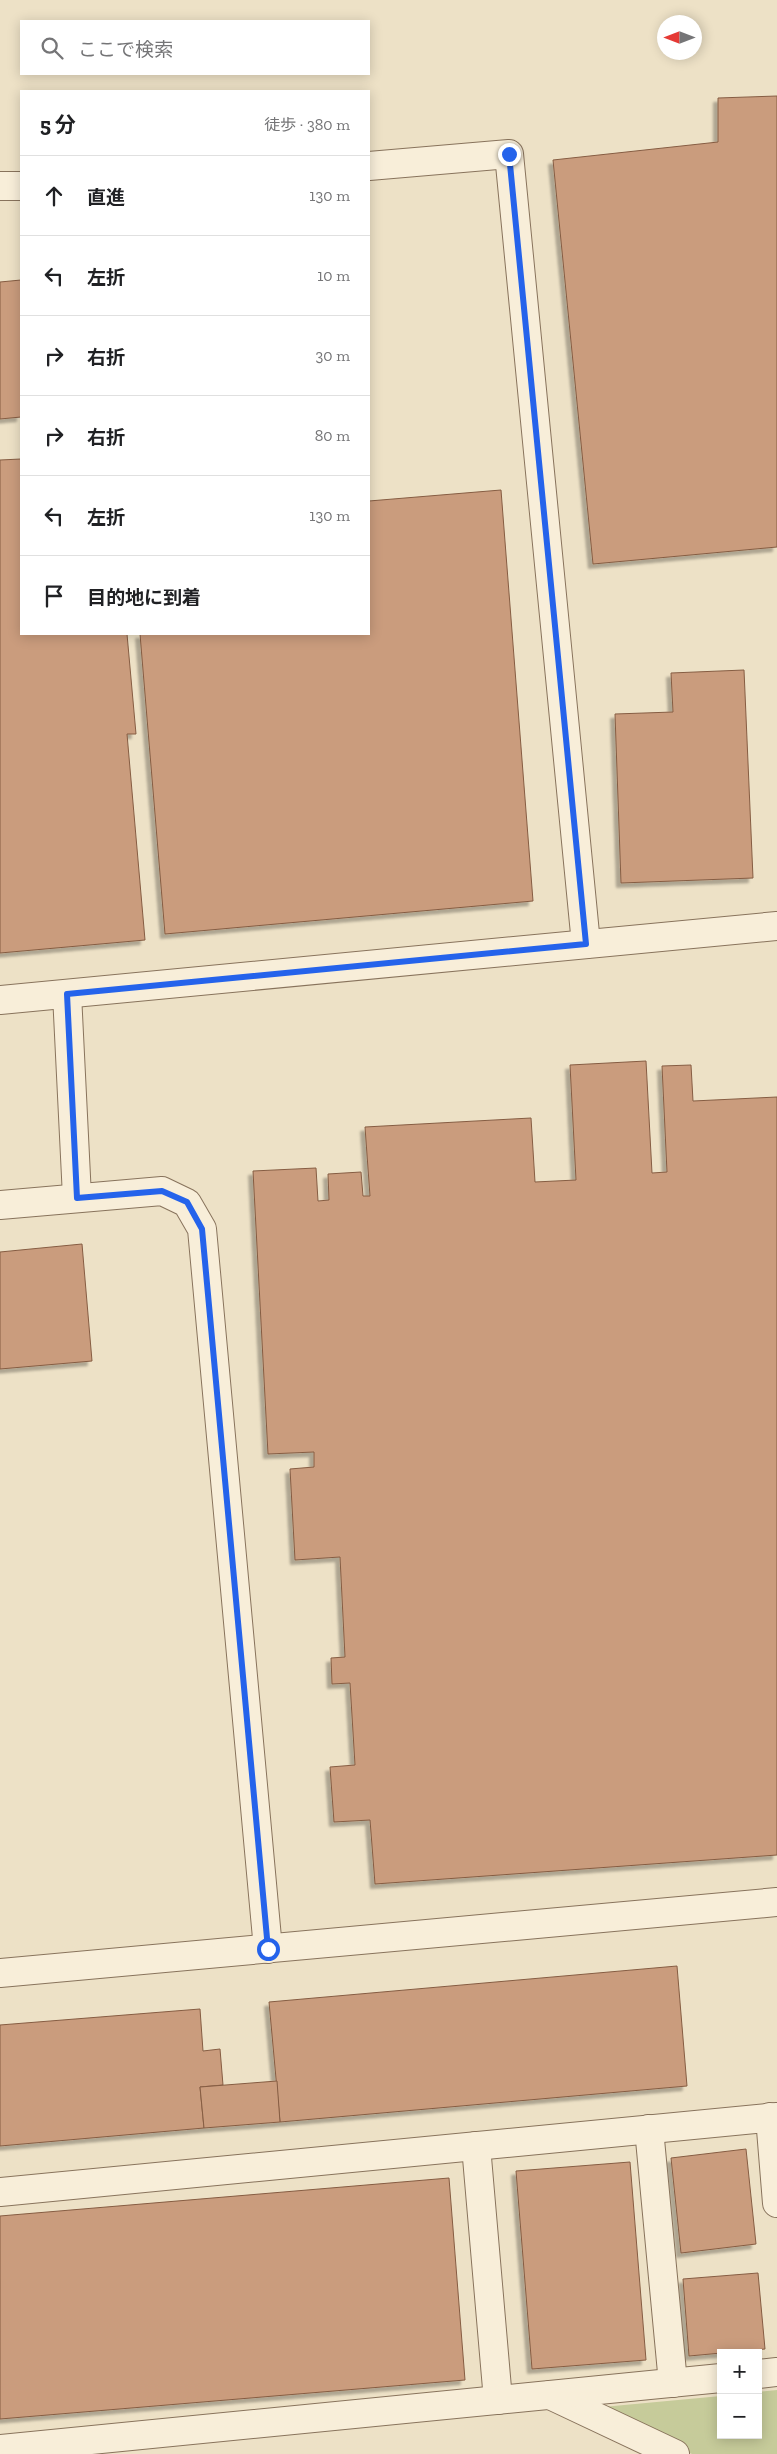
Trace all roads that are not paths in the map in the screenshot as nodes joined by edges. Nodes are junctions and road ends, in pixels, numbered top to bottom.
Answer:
1 (370, 166) edge
2 (0, 186) edge
3 (20, 186) edge
4 (777, 926) edge
5 (586, 944) junction
6 (67, 994) junction
7 (0, 1000) edge
8 (77, 1198) junction
9 (0, 1205) edge
10 (777, 1902) edge
11 (268, 1949) junction
12 (0, 1973) edge
13 (774, 2117) edge
14 (650, 2129) junction
15 (476, 2146) junction
16 (0, 2192) edge
17 (777, 2203) edge
18 (777, 2372) edge
19 (762, 2374) edge
20 (717, 2378) edge
21 (673, 2383) junction
22 (550, 2394) junction
23 (498, 2400) junction
24 (0, 2449) edge
25 (675, 2454) edge

1 - 5 lane
2 - 3 lane
4 - 5 lane
5 - 6 lane
6 - 7 lane
6 - 8 lane
8 - 9 lane
8 - 11 lane
10 - 11 lane
11 - 12 lane
13 - 14 lane
13 - 17 lane
14 - 15 lane
14 - 21 lane
15 - 16 lane
15 - 23 lane
18 - 19 lane
20 - 21 lane
21 - 22 lane
22 - 23 lane
22 - 25 lane
23 - 24 lane

